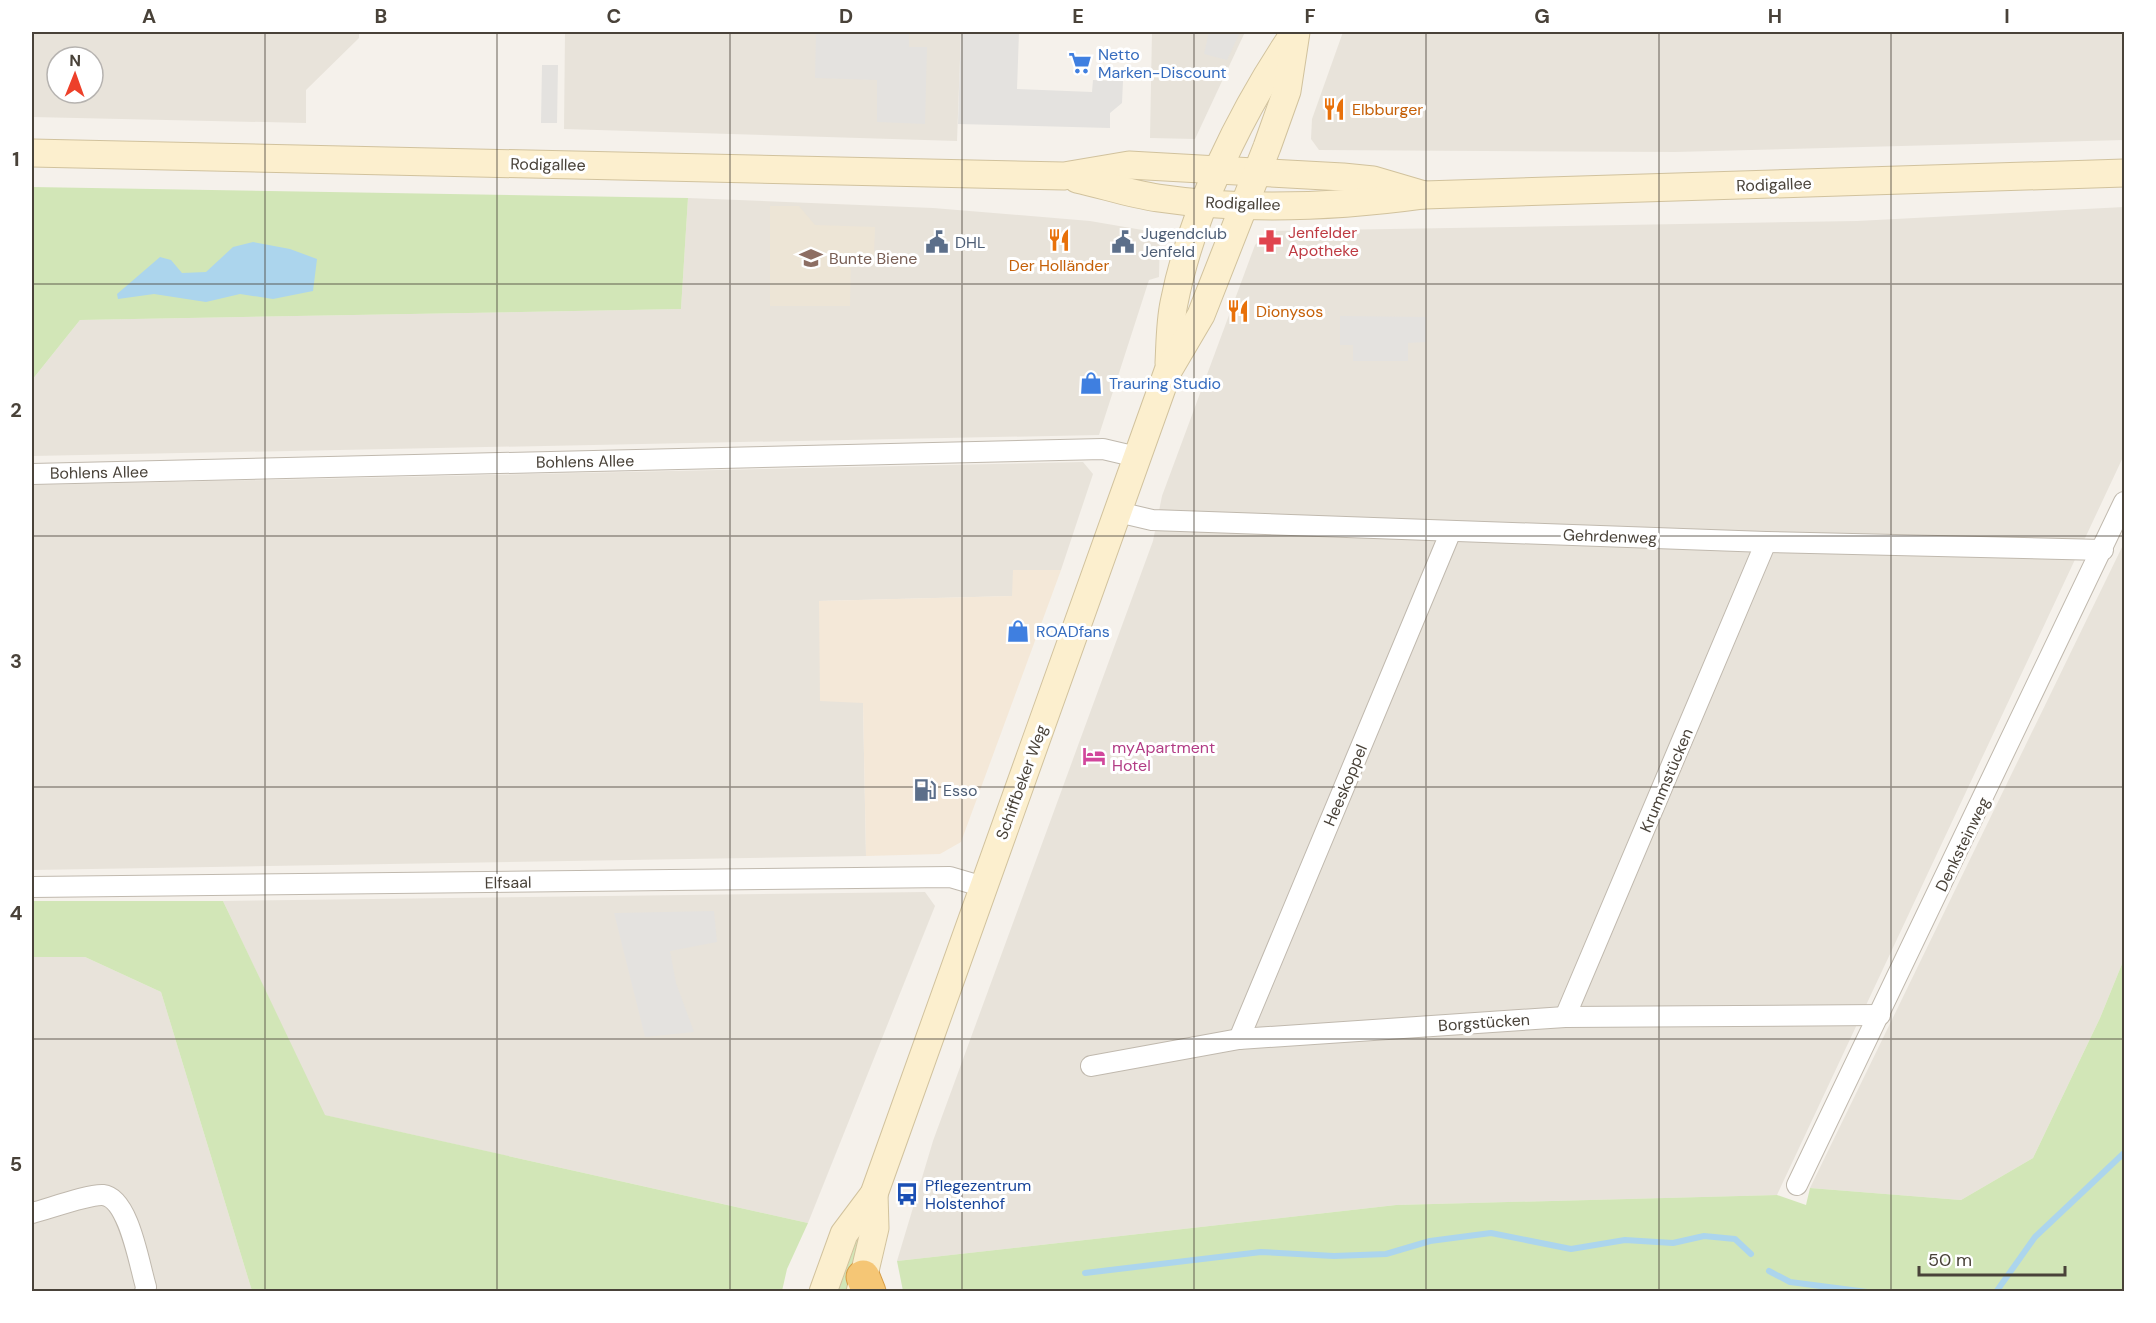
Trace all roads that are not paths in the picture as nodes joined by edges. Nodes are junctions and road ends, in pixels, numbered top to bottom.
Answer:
1 (1295, 32) edge
2 (32, 153) edge
3 (1219, 171) junction
4 (1257, 173) junction
5 (2124, 173) edge
6 (1064, 176) junction
7 (1424, 195) junction
8 (1206, 202) junction
9 (1244, 204) junction
10 (1168, 370) junction
11 (1137, 457) junction
12 (32, 474) edge
13 (2124, 502) edge
14 (1118, 512) junction
15 (1451, 531) junction
16 (1766, 542) junction
17 (2103, 549) junction
18 (32, 887) edge
19 (984, 887) junction
20 (1880, 1015) junction
21 (1565, 1017) junction
22 (1239, 1039) junction
23 (1091, 1066) dead end
24 (1797, 1185) dead end
25 (874, 1194) junction
26 (32, 1213) edge
27 (864, 1287) edge
28 (145, 1292) edge
29 (823, 1292) edge

1 - 3 main road, Schiffbeker Weg
1 - 4 main road, Schiffbeker Weg
2 - 6 main road, Rodigallee
3 - 4 main road, Rodigallee
3 - 6 main road, Rodigallee
3 - 8 main road, Schiffbeker Weg
4 - 7 main road, Rodigallee
4 - 9 main road, Schiffbeker Weg
5 - 7 main road, Rodigallee
6 - 8 main road, Rodigallee
7 - 9 main road, Rodigallee
8 - 9 main road, Rodigallee
8 - 10 main road, Schiffbeker Weg
9 - 10 main road, Schiffbeker Weg
10 - 11 main road, Schiffbeker Weg
11 - 12 street, Bohlens Allee
11 - 14 main road, Schiffbeker Weg
13 - 17 street, Denksteinweg
14 - 15 street, Gehrdenweg
14 - 19 main road, Schiffbeker Weg
15 - 16 street, Gehrdenweg
15 - 22 street, Heeskoppel
16 - 17 street, Gehrdenweg
16 - 21 street, Krummstücken
17 - 20 street, Denksteinweg
18 - 19 street, Elfsaal
19 - 25 main road, Schiffbeker Weg
20 - 21 street, Borgstücken
20 - 24 street, Denksteinweg
21 - 22 street, Borgstücken
22 - 23 street, Borgstücken
25 - 27 main road, Schiffbeker Weg
25 - 29 main road, Schiffbeker Weg
26 - 28 street

